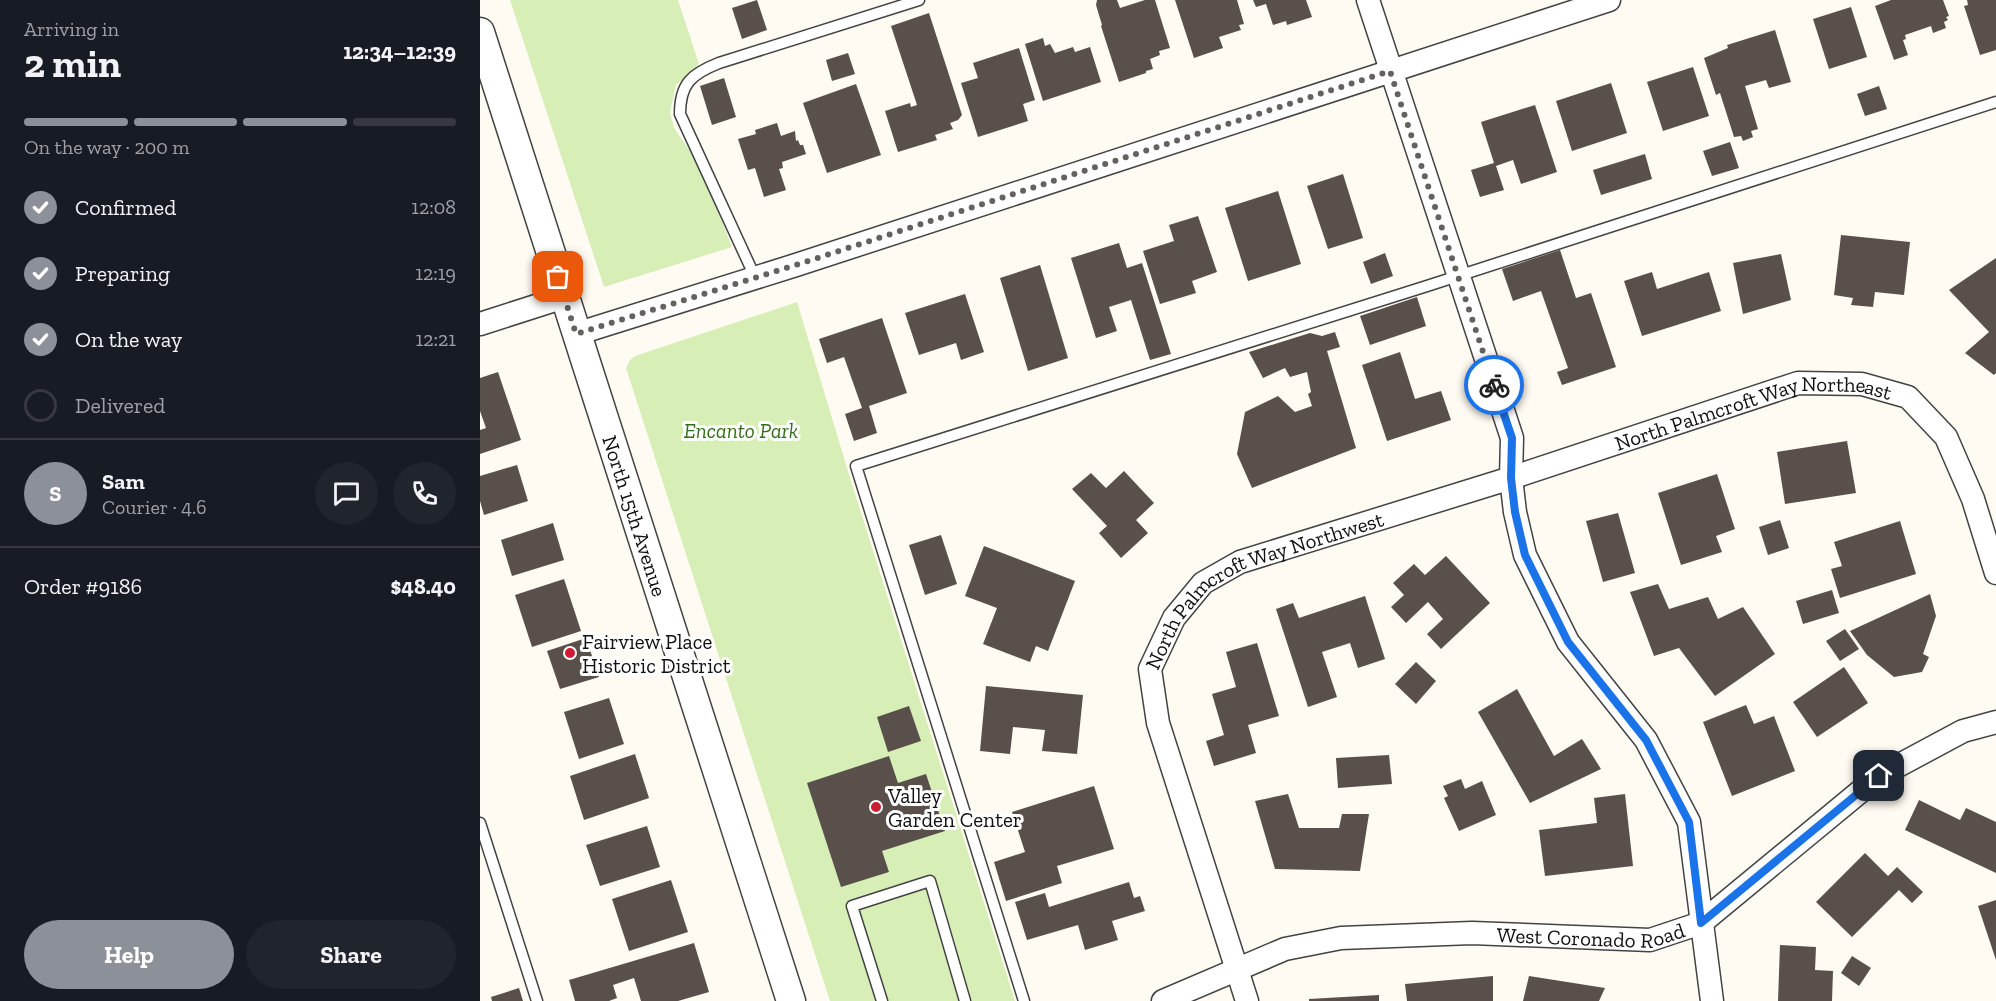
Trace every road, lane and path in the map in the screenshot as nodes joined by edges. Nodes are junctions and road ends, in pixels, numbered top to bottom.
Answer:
1 (919, 0) edge
2 (1368, 0) edge
3 (1609, 0) edge
4 (480, 32) edge
5 (1390, 71) junction
6 (1996, 102) edge
7 (1458, 276) junction
8 (755, 277) junction
9 (564, 297) junction
10 (480, 324) edge
11 (576, 334) junction
12 (1511, 478) junction
13 (1996, 573) edge
14 (1996, 722) edge
15 (480, 824) edge
16 (1701, 923) junction
17 (1236, 969) junction
18 (537, 1001) edge
19 (791, 1001) edge
20 (882, 1001) edge
21 (965, 1001) edge
22 (1024, 1001) edge
23 (1163, 1001) edge
24 (1247, 1001) edge
25 (1712, 1001) edge

1 - 8 lane
2 - 5 street
3 - 5 street
4 - 9 street, North 15th Avenue
5 - 7 street
5 - 8 street
6 - 7 lane
7 - 12 street
7 - 22 lane
8 - 11 street
9 - 10 street
9 - 11 street, North 15th Avenue
11 - 19 street, North 15th Avenue
12 - 13 street, North Palmcroft Way Northeast
12 - 16 street
12 - 17 street, North Palmcroft Way Northwest
14 - 16 street, West Coronado Road
15 - 18 lane
16 - 17 street, West Coronado Road
16 - 25 street
17 - 23 street, West Coronado Road
17 - 24 street, North Palmcroft Way Northwest
20 - 21 lane

